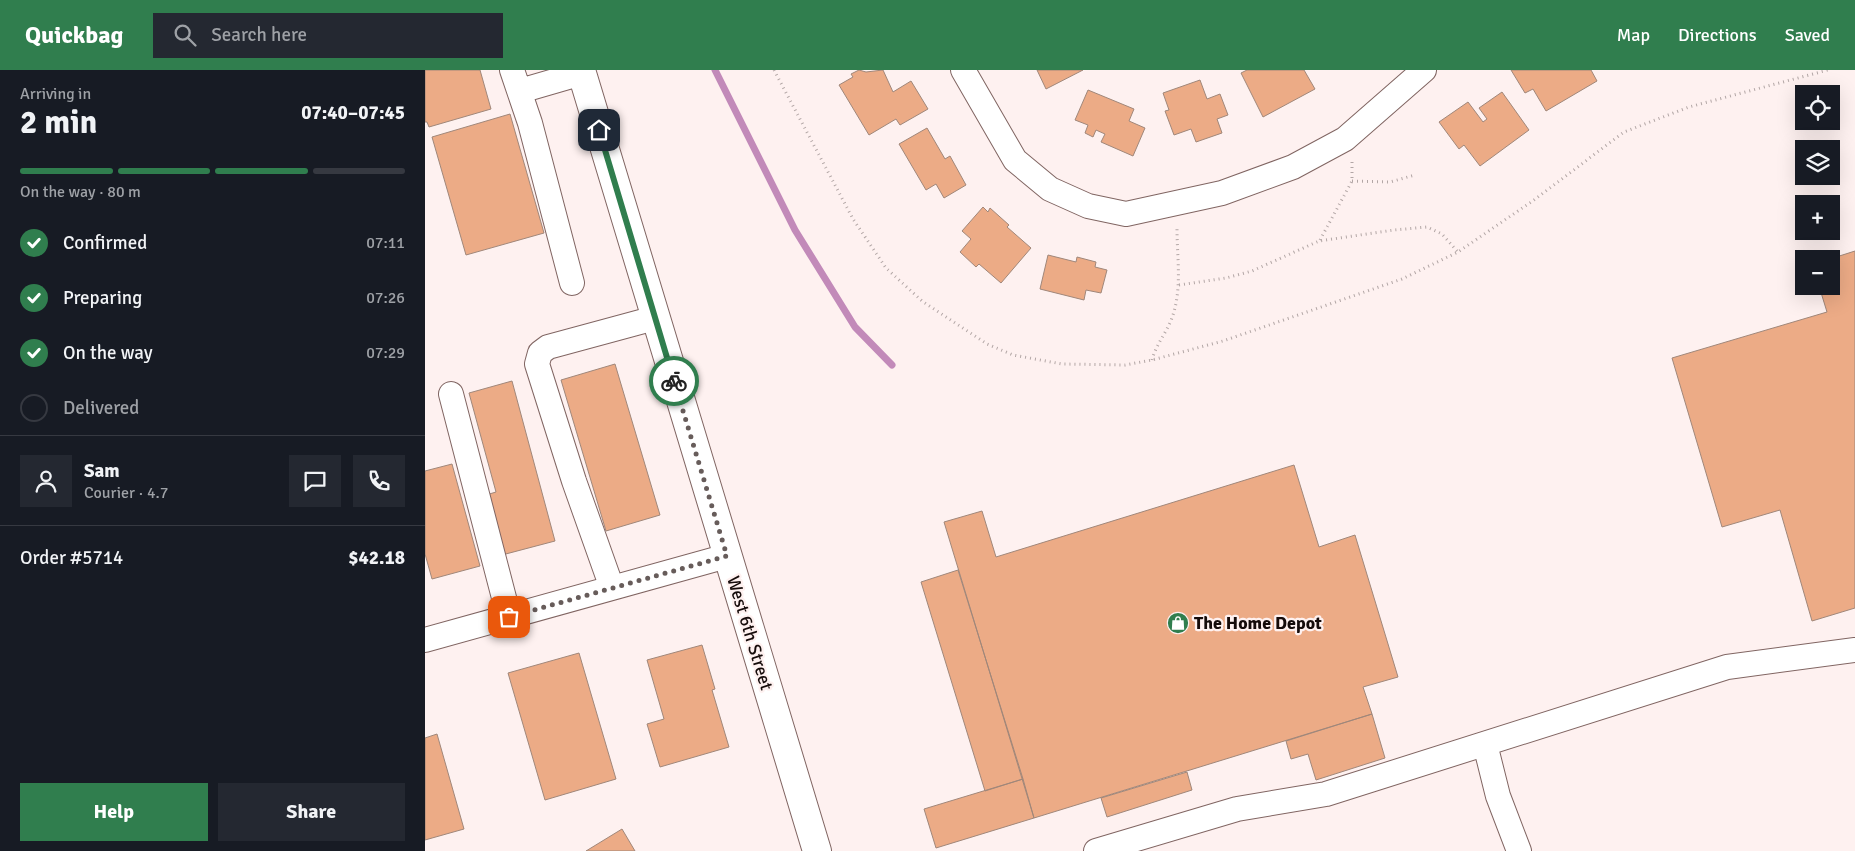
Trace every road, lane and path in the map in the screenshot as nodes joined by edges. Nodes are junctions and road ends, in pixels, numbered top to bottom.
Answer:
1 (774, 70) edge
2 (963, 70) edge
3 (1424, 70) edge
4 (1827, 70) edge
5 (582, 71) edge
6 (516, 80) edge
7 (1351, 156) dead end
8 (1415, 175) dead end
9 (1352, 181) junction
10 (1177, 229) dead end
11 (1319, 241) junction
12 (1458, 252) junction
13 (572, 283) dead end
14 (1179, 286) junction
15 (655, 318) junction
16 (1152, 360) junction
17 (451, 394) dead end
18 (727, 556) junction
19 (612, 588) junction
20 (509, 617) junction
21 (425, 640) edge
22 (1855, 650) edge
23 (1485, 744) junction
24 (817, 851) edge
25 (1095, 851) edge
26 (1519, 851) edge

1 - 16 path
2 - 3 street
4 - 12 path
5 - 6 street
5 - 15 main road, West 6th Street
6 - 13 street
7 - 9 path
8 - 9 path
9 - 11 path
10 - 14 path
11 - 12 path
11 - 14 path
12 - 16 path
14 - 16 path
15 - 18 main road, West 6th Street
15 - 19 street
17 - 20 street
18 - 19 street
18 - 24 main road, West 6th Street
19 - 20 street
20 - 21 street
22 - 23 street
23 - 25 street
23 - 26 street

